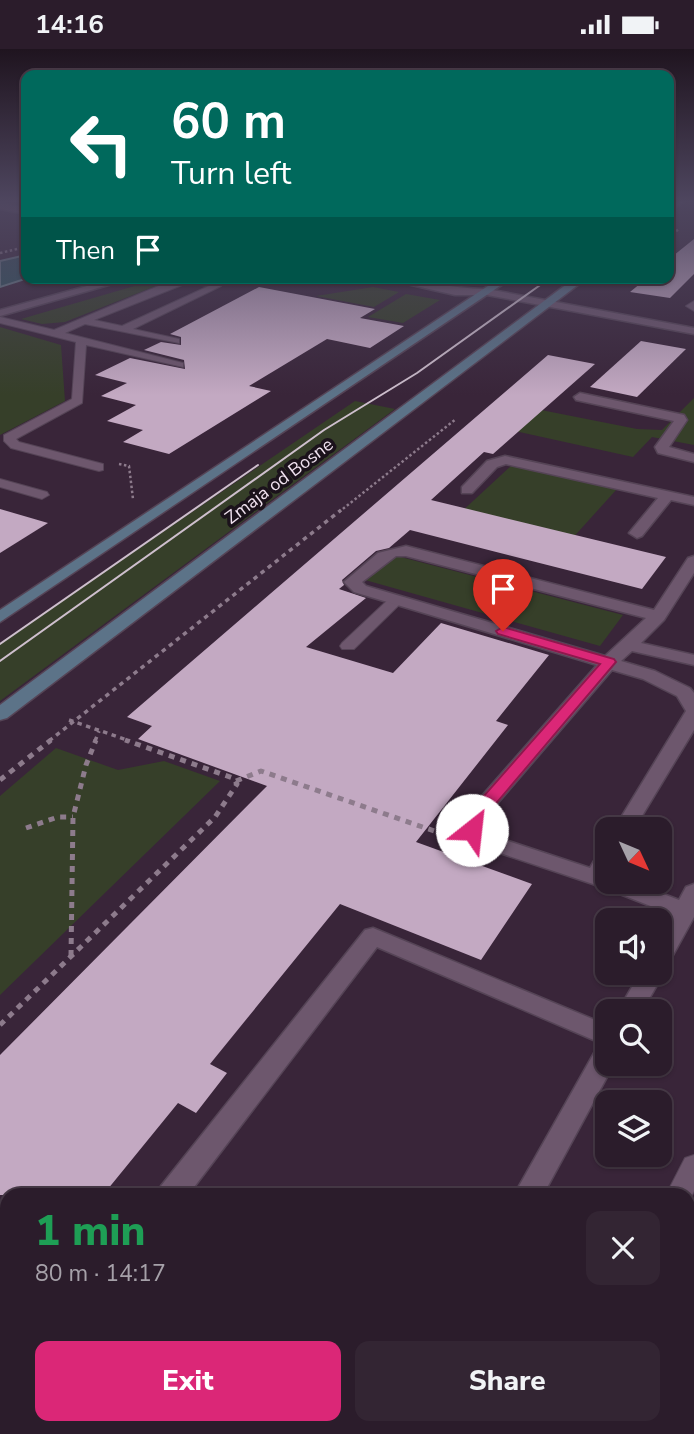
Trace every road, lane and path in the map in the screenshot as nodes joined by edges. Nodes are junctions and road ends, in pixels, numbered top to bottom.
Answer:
1 (106, 284) edge
2 (171, 284) edge
3 (216, 284) edge
4 (416, 284) edge
5 (498, 284) edge
6 (574, 284) edge
7 (455, 292) junction
8 (487, 292) junction
9 (473, 300) junction
10 (550, 303) junction
11 (538, 312) junction
12 (0, 313) edge
13 (0, 320) edge
14 (83, 321) junction
15 (122, 330) junction
16 (694, 331) edge
17 (54, 334) junction
18 (81, 341) junction
19 (175, 341) dead end
20 (694, 342) edge
21 (179, 365) dead end
22 (580, 397) dead end
23 (456, 419) dead end
24 (694, 458) edge
25 (99, 467) joint
26 (0, 483) edge
27 (467, 490) dead end
28 (42, 495) dead end
29 (668, 495) junction
30 (694, 501) edge
31 (149, 517) junction
32 (637, 533) dead end
33 (694, 561) edge
34 (396, 600) junction
35 (658, 615) junction
36 (0, 617) edge
37 (629, 645) junction
38 (348, 646) dead end
39 (694, 660) edge
40 (609, 662) junction
41 (694, 712) edge
42 (0, 714) edge
43 (71, 721) junction
44 (99, 731) junction
45 (0, 780) edge
46 (236, 781) junction
47 (73, 817) junction
48 (631, 817) edge
49 (26, 828) dead end
50 (472, 830) junction
51 (595, 877) edge
52 (661, 894) edge
53 (690, 901) edge
54 (672, 935) edge
55 (71, 957) junction
56 (0, 1025) edge
57 (595, 1031) edge
58 (595, 1075) edge
59 (694, 1166) edge
60 (176, 1188) edge
61 (532, 1188) edge
62 (683, 1188) edge

1 - 12 street
2 - 14 lane
3 - 15 lane
4 - 7 street
5 - 8 main road, Zmaja od Bosne
6 - 10 main road, Zmaja od Bosne
7 - 8 street
7 - 9 street
8 - 9 main road, Zmaja od Bosne
8 - 10 street
9 - 11 street
9 - 31 main road, Zmaja od Bosne
10 - 11 main road, Zmaja od Bosne
10 - 16 street
11 - 20 street
11 - 42 main road, Zmaja od Bosne
13 - 17 lane
14 - 15 lane
14 - 17 lane
15 - 19 lane
17 - 18 lane
18 - 21 lane
18 - 25 lane
22 - 24 street
23 - 43 path
25 - 31 path
26 - 28 lane
27 - 29 street
29 - 30 street
29 - 32 street
31 - 36 main road, Zmaja od Bosne
33 - 35 street
34 - 35 street
34 - 38 lane
34 - 40 street
35 - 37 street
37 - 39 street
37 - 40 street
40 - 41 street
40 - 50 street
41 - 48 street
43 - 44 path
43 - 45 path
44 - 46 path
44 - 47 path
46 - 50 path
46 - 55 path
47 - 49 path
47 - 55 path
50 - 51 street
52 - 53 street
53 - 54 street
55 - 56 path
57 - 60 street
58 - 61 street
59 - 62 lane

